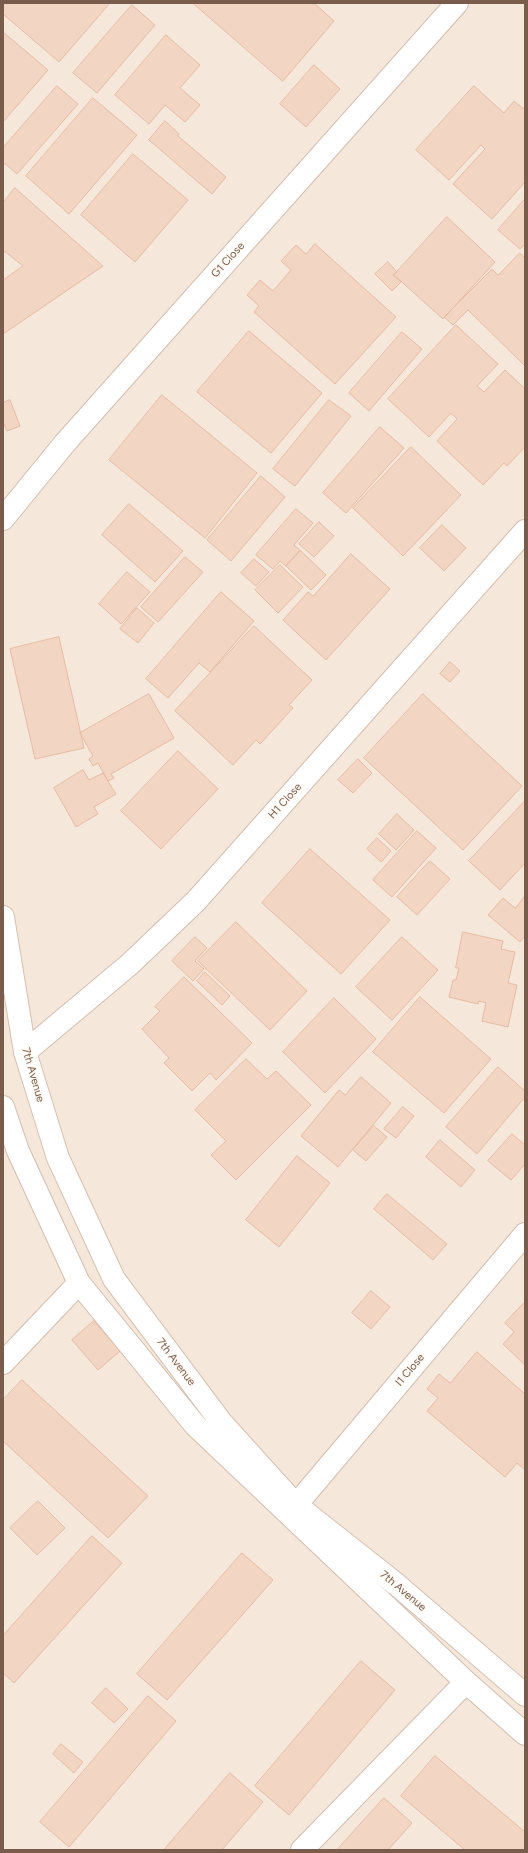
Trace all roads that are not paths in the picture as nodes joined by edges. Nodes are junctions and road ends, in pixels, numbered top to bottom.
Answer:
1 (457, 3) edge
2 (3, 519) edge
3 (525, 531) edge
4 (3, 917) edge
5 (25, 1052) junction
6 (3, 1107) edge
7 (525, 1234) edge
8 (79, 1283) junction
9 (3, 1363) edge
10 (296, 1505) junction
11 (466, 1682) junction
12 (525, 1695) edge
13 (525, 1734) edge
14 (302, 1850) edge

1 - 2 street, G1 Close
3 - 5 street, H1 Close
4 - 5 street, 7th Avenue
5 - 10 street, 7th Avenue
6 - 8 street
7 - 10 street, I1 Close
8 - 9 street
8 - 11 street
10 - 12 street, 7th Avenue
11 - 13 street
11 - 14 street

